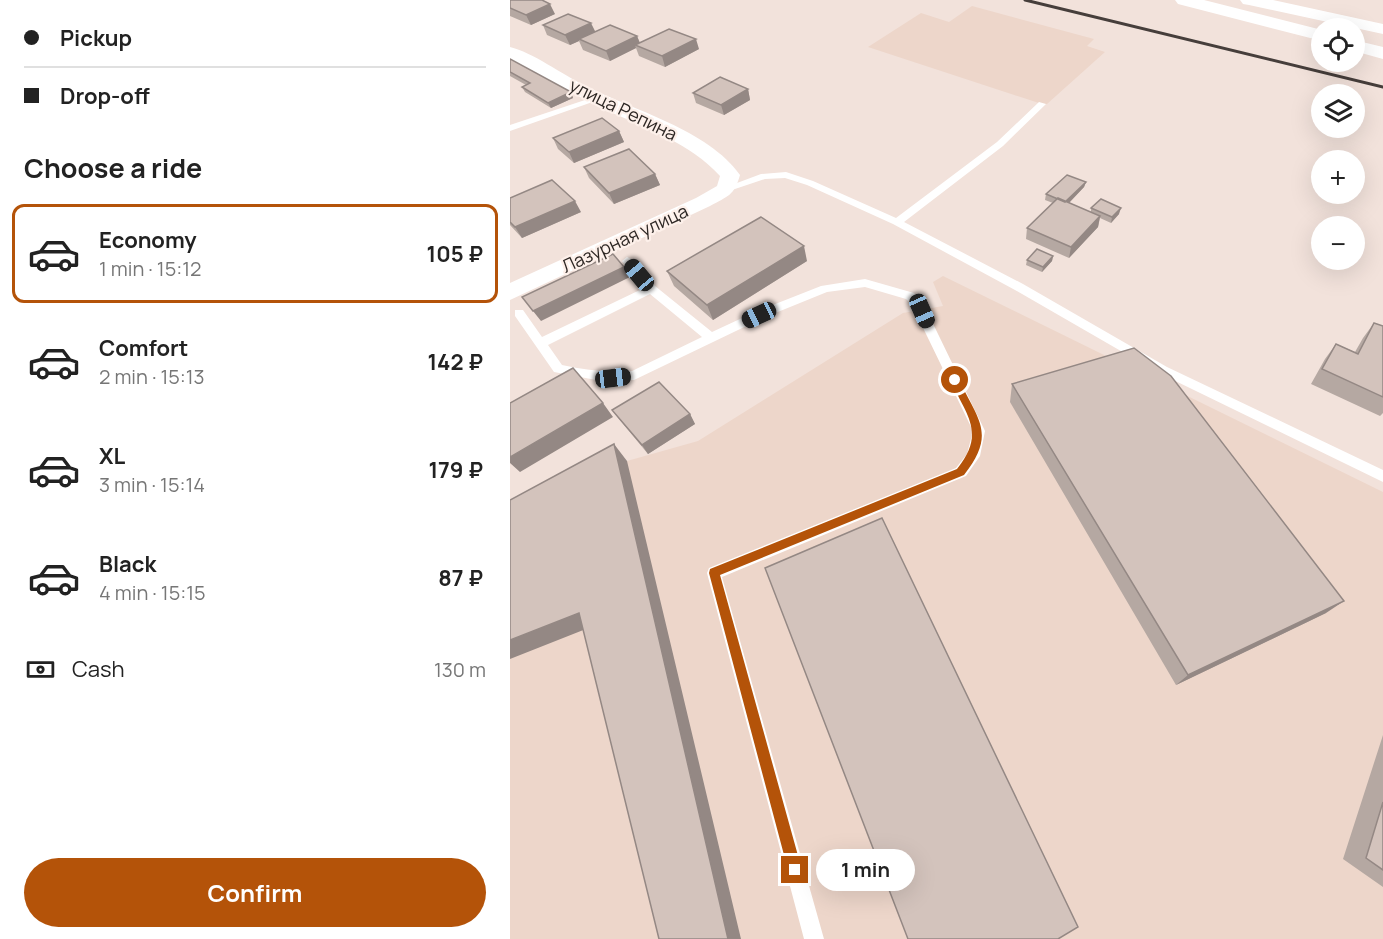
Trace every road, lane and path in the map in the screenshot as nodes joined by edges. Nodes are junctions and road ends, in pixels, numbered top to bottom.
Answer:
1 (1184, 0) edge
2 (1249, 0) edge
3 (1383, 29) edge
4 (1311, 33) edge
5 (1365, 48) edge
6 (510, 52) edge
7 (1383, 53) edge
8 (597, 99) junction
9 (1042, 104) dead end
10 (510, 128) edge
11 (728, 182) junction
12 (897, 222) junction
13 (627, 261) dead end
14 (651, 289) junction
15 (510, 292) edge
16 (519, 312) dead end
17 (710, 337) junction
18 (539, 344) junction
19 (1383, 476) edge
20 (814, 939) edge

1 - 4 main road
2 - 3 main road
5 - 7 main road
6 - 8 street, улица Репина
8 - 10 lane
8 - 11 street, улица Репина
9 - 12 lane
11 - 12 lane
11 - 15 street, Лазурная улица
12 - 19 lane
13 - 14 lane
14 - 17 lane
14 - 18 lane
16 - 18 lane
17 - 18 lane
17 - 20 lane

